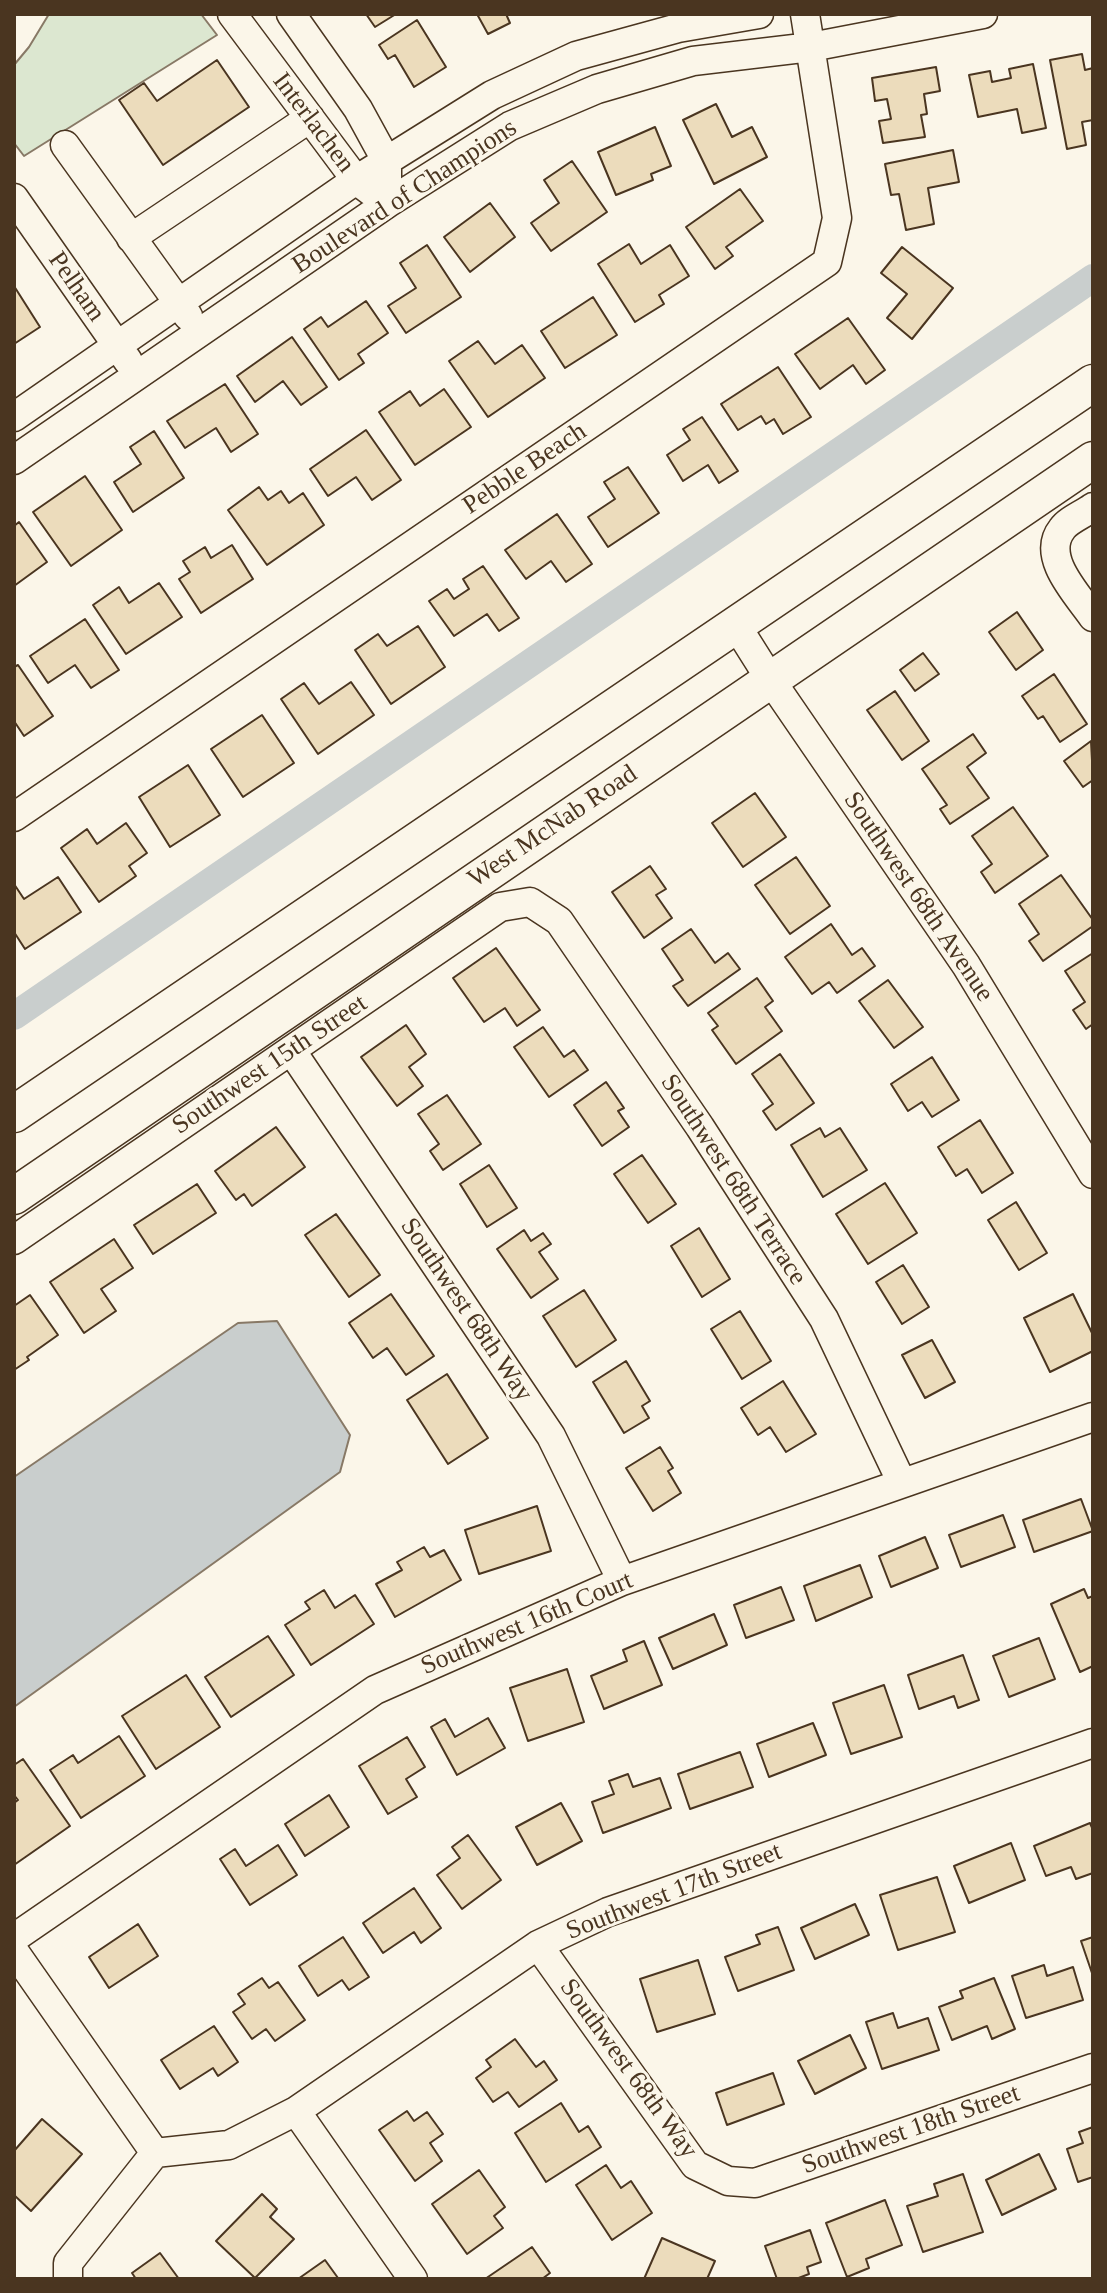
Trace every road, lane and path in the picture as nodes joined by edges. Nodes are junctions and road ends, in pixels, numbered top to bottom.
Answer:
1 (232, 14) edge
2 (291, 14) edge
3 (759, 14) edge
4 (805, 14) edge
5 (983, 14) edge
6 (811, 47) junction
7 (310, 118) junction
8 (65, 145) dead end
9 (387, 162) junction
10 (356, 180) junction
11 (14, 198) edge
12 (388, 203) junction
13 (131, 238) junction
14 (178, 303) junction
15 (200, 333) junction
16 (117, 347) junction
17 (138, 375) junction
18 (1093, 383) edge
19 (14, 417) edge
20 (14, 460) edge
21 (1093, 460) edge
22 (1093, 507) edge
23 (1093, 617) edge
24 (736, 625) junction
25 (770, 679) junction
26 (14, 817) edge
27 (530, 902) joint
28 (291, 1050) junction
29 (14, 1114) edge
30 (1093, 1174) edge
31 (14, 1196) edge
32 (14, 1240) edge
33 (1093, 1417) edge
34 (902, 1483) junction
35 (622, 1581) junction
36 (1093, 1743) edge
37 (14, 1938) edge
38 (538, 1945) junction
39 (14, 1951) edge
40 (1093, 2068) edge
41 (296, 2111) junction
42 (155, 2153) junction
43 (728, 2181) joint
44 (68, 2279) edge
45 (413, 2279) edge

1 - 7 street, Interlachen
2 - 9 street, Interlachen
3 - 9 street, Boulevard of Champions
4 - 6 street, Pebble Beach
5 - 6 street, Boulevard of Champions
6 - 12 street, Boulevard of Champions
6 - 26 street, Pebble Beach
7 - 10 street, Interlachen
7 - 13 street
8 - 13 street
9 - 10 street, Boulevard of Champions
9 - 12 street, Interlachen
10 - 12 street, Interlachen
10 - 14 street, Boulevard of Champions
11 - 16 street, Pelham
12 - 15 street, Boulevard of Champions
13 - 14 street
14 - 15 street
14 - 16 street, Boulevard of Champions
15 - 17 street, Boulevard of Champions
16 - 17 street, Pelham
16 - 19 street, Boulevard of Champions
17 - 20 street, Boulevard of Champions
18 - 24 main road
21 - 25 main road, West McNab Road
22 - 23 street
24 - 25 street, Southwest 68th Avenue
24 - 29 main road
25 - 30 street, Southwest 68th Avenue
25 - 31 main road, West McNab Road
27 - 28 street, Southwest 15th Street
27 - 34 street, Southwest 68th Terrace
28 - 32 street, Southwest 15th Street
28 - 35 street, Southwest 68th Way
33 - 34 street, Southwest 16th Court
34 - 35 street, Southwest 16th Court
35 - 37 street, Southwest 16th Court
36 - 38 street, Southwest 17th Street
38 - 41 street, Southwest 17th Street
38 - 43 street, Southwest 68th Way
39 - 42 street
40 - 43 street, Southwest 18th Street
41 - 42 street, Southwest 17th Street
41 - 45 street
42 - 44 street

